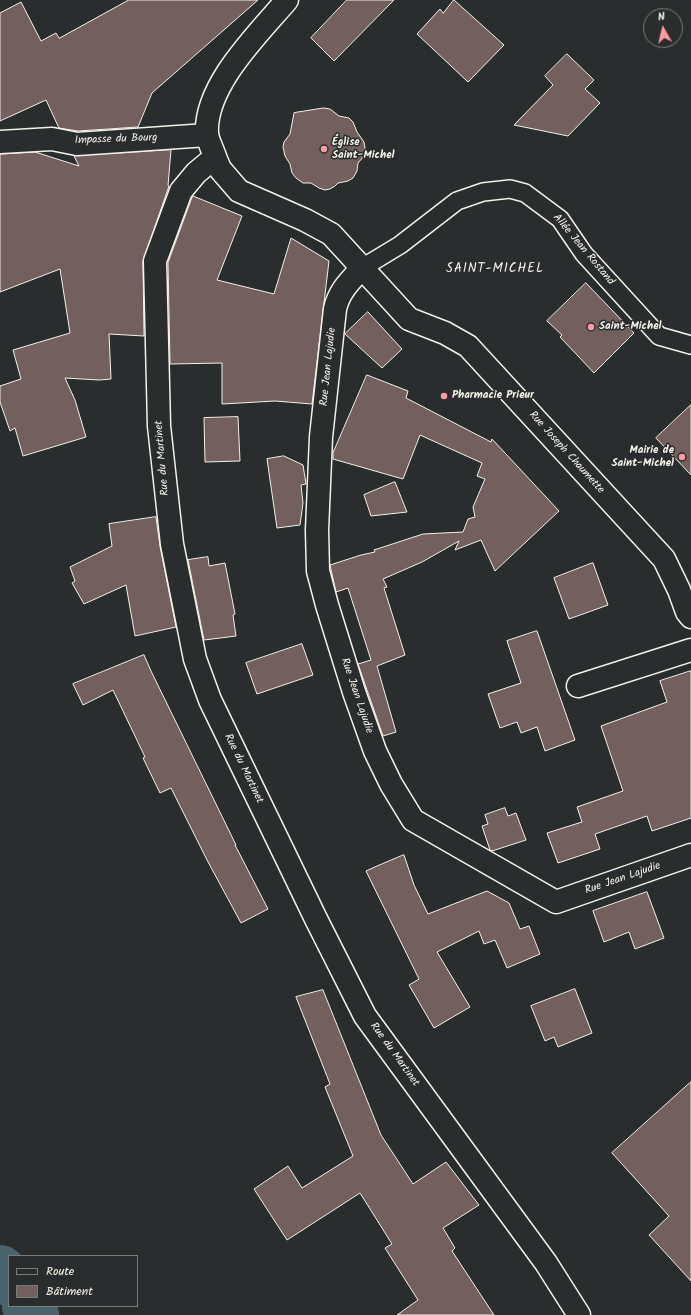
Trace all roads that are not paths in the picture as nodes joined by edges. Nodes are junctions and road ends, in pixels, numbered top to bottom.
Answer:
1 (287, 0) edge
2 (207, 135) junction
3 (0, 142) edge
4 (215, 157) junction
5 (362, 268) junction
6 (691, 345) edge
7 (690, 612) edge
8 (691, 650) edge
9 (578, 686) dead end
10 (691, 855) edge
11 (579, 1315) edge

1 - 2 street
2 - 3 street, Impasse du Bourg
2 - 4 street, Rue Joseph Chaumette
4 - 5 street, Rue Joseph Chaumette
4 - 11 street, Rue du Martinet
5 - 6 lane, Allée Jean Rostand
5 - 7 street, Rue Joseph Chaumette
5 - 10 street, Rue Jean Lajudie
8 - 9 street

